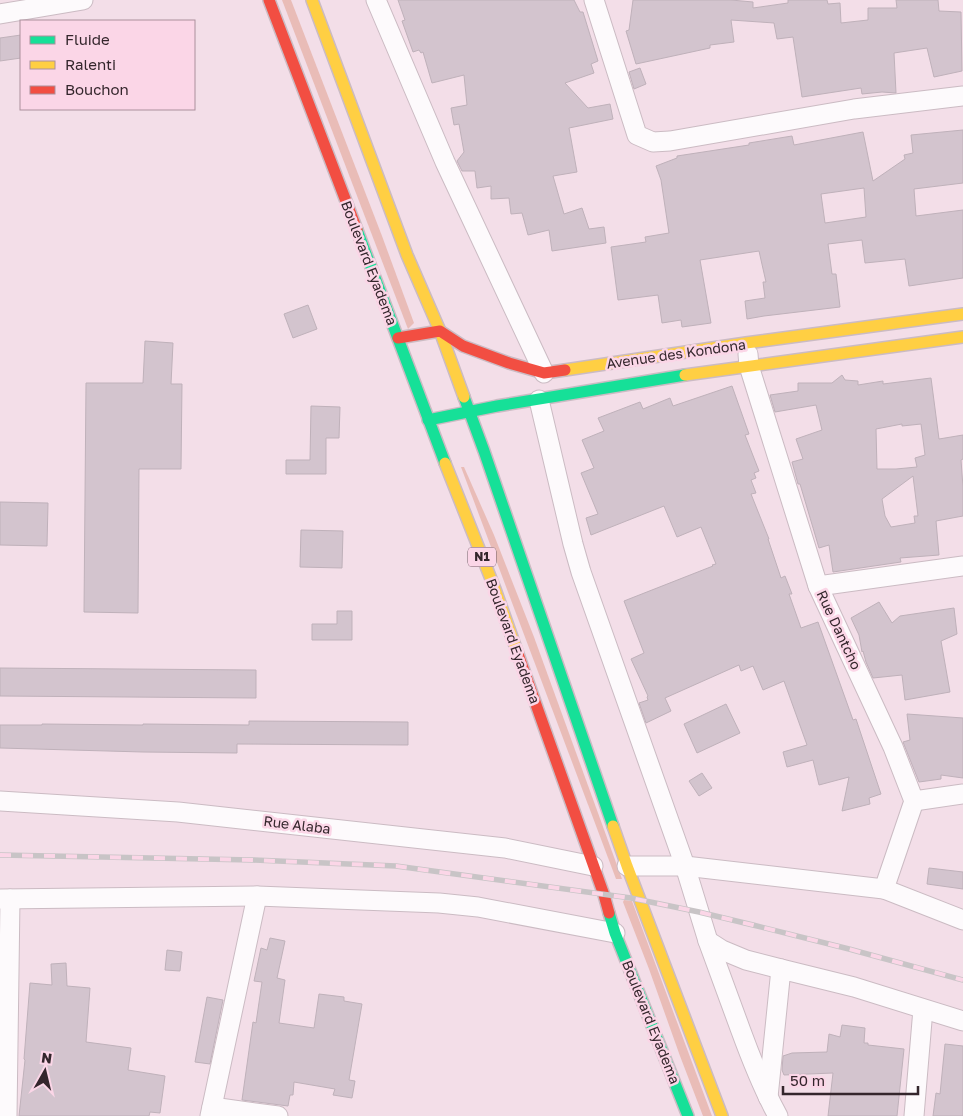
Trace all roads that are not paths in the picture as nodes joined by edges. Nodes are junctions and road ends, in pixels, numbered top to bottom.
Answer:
1 (83, 0) edge
2 (269, 0) edge
3 (312, 0) edge
4 (376, 0) edge
5 (594, 0) edge
6 (0, 14) edge
7 (963, 96) edge
8 (963, 314) edge
9 (440, 331) junction
10 (963, 337) edge
11 (398, 338) junction
12 (746, 344) junction
13 (749, 366) junction
14 (544, 373) junction
15 (539, 400) junction
16 (470, 412) junction
17 (428, 420) junction
18 (963, 566) edge
19 (818, 586) junction
20 (963, 794) edge
21 (0, 801) edge
22 (914, 801) junction
23 (593, 866) junction
24 (627, 866) junction
25 (685, 866) junction
26 (884, 890) junction
27 (257, 896) junction
28 (5, 899) edge
29 (963, 920) edge
30 (615, 933) junction
31 (708, 941) junction
32 (781, 969) junction
33 (924, 1009) junction
34 (963, 1021) edge
35 (768, 1097) junction
36 (211, 1111) edge
37 (7, 1116) edge
38 (278, 1116) edge
39 (688, 1116) edge
40 (722, 1116) edge
41 (778, 1116) edge
42 (914, 1116) edge

1 - 6 street
2 - 11 main road, Boulevard Eyadema / N1
3 - 9 main road, N1
4 - 14 street
5 - 7 street
8 - 12 main road, Avenue des Kondona
9 - 11 main road
9 - 14 main road, Avenue des Kondona
9 - 16 main road, N1
10 - 13 main road, Avenue des Kondona
11 - 17 main road, Boulevard Eyadema / N1
12 - 13 street, Rue Dantcho
12 - 14 main road, Avenue des Kondona
13 - 15 main road, Avenue des Kondona
13 - 19 street, Rue Dantcho
15 - 16 main road, Avenue des Kondona
15 - 25 street
16 - 17 main road, Avenue des Kondona
16 - 24 main road, N1
17 - 23 main road, Boulevard Eyadema / N1
18 - 19 street
19 - 22 street, Rue Dantcho
20 - 22 street
21 - 23 street, Rue Alaba
22 - 26 street
23 - 30 main road, Boulevard Eyadema / N1
24 - 25 street
24 - 40 main road, N1
25 - 26 street
25 - 31 street
26 - 29 street
27 - 28 street
27 - 30 street
27 - 36 street
28 - 37 street
30 - 39 main road, Boulevard Eyadema / N1
31 - 32 street
31 - 35 street
32 - 33 street
32 - 35 street
33 - 34 street
33 - 42 street
35 - 41 street
36 - 38 street

